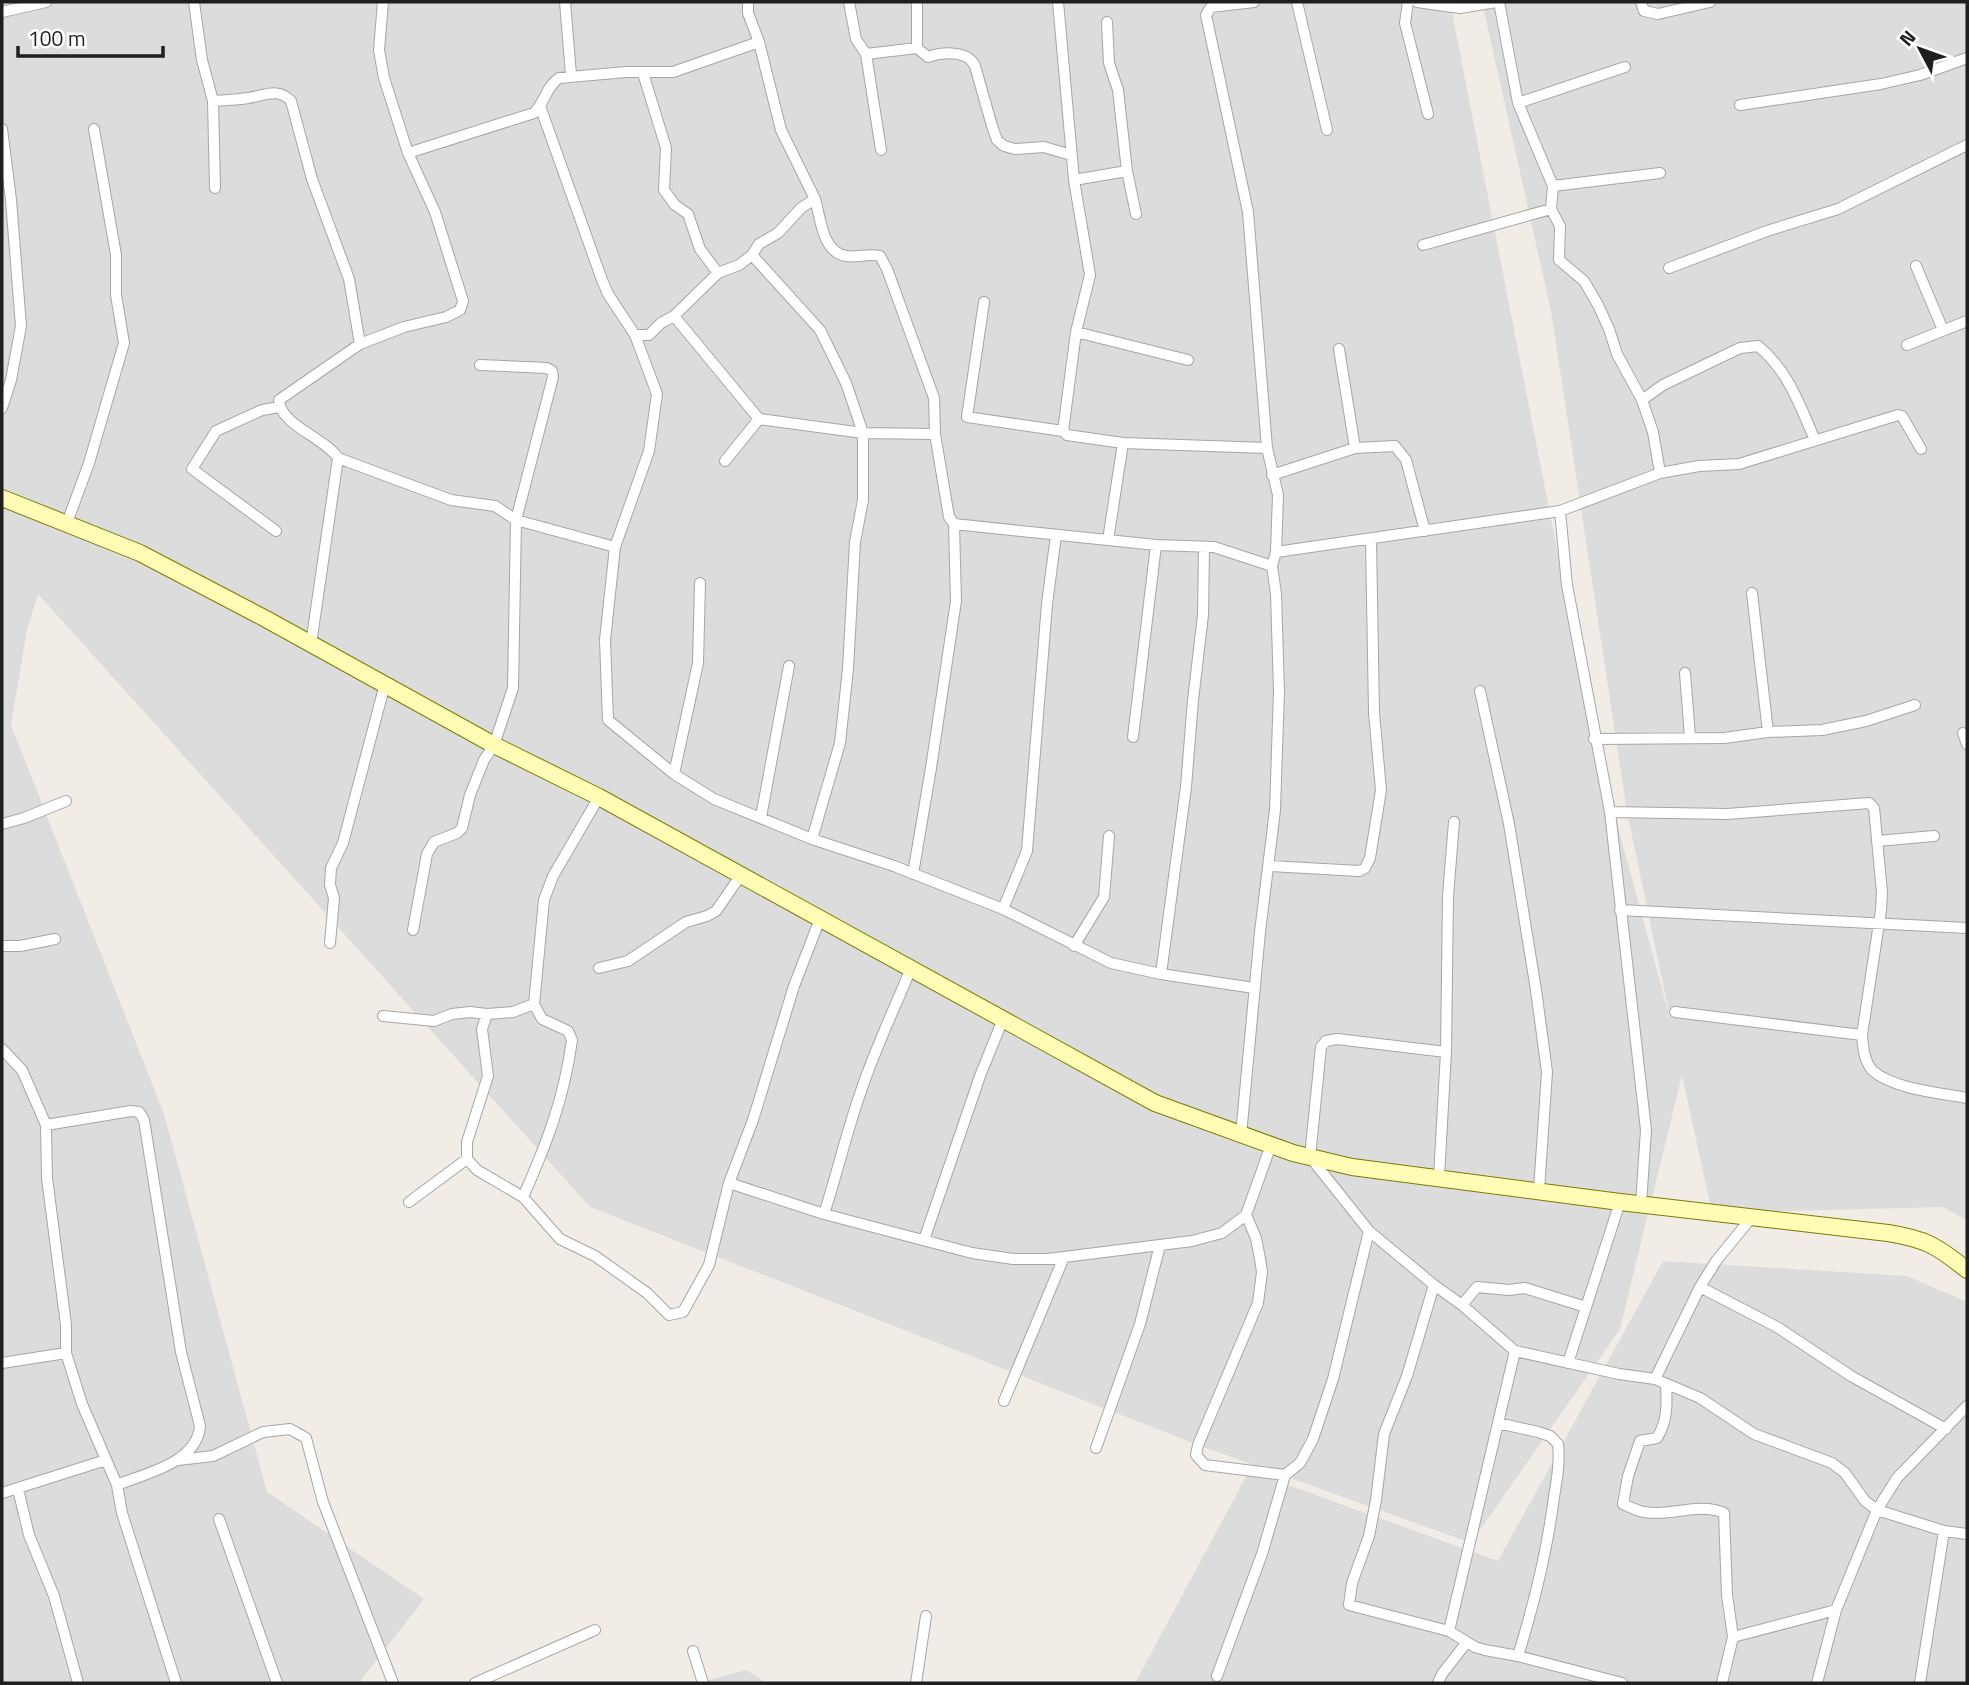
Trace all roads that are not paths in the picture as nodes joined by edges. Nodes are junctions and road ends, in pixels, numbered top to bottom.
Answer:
1 (46, 2) edge
2 (194, 2) edge
3 (383, 2) edge
4 (565, 2) edge
5 (849, 2) edge
6 (917, 2) edge
7 (1058, 2) edge
8 (1254, 2) edge
9 (1297, 2) edge
10 (1408, 2) edge
11 (1417, 2) edge
12 (1497, 2) edge
13 (1641, 2) edge
14 (1710, 2) edge
15 (746, 5) edge
16 (1459, 5) edge
17 (2, 12) edge
18 (1107, 22) dead end
19 (759, 42) junction
20 (918, 48) junction
21 (866, 54) junction
22 (1967, 58) edge
23 (1625, 68) dead end
24 (643, 73) junction
25 (571, 75) junction
26 (213, 101) junction
27 (1518, 103) junction
28 (540, 106) junction
29 (1740, 106) dead end
30 (1428, 114) dead end
31 (2, 129) edge
32 (94, 129) dead end
33 (1327, 130) dead end
34 (1967, 145) edge
35 (881, 150) dead end
36 (408, 153) junction
37 (1071, 155) junction
38 (1127, 171) junction
39 (1660, 173) dead end
40 (1074, 180) junction
41 (1553, 186) junction
42 (215, 188) dead end
43 (815, 199) junction
44 (1551, 209) junction
45 (1136, 214) dead end
46 (14, 244) junction
47 (1423, 245) dead end
48 (2, 247) edge
49 (752, 255) junction
50 (1916, 266) dead end
51 (1669, 268) dead end
52 (718, 272) junction
53 (984, 302) dead end
54 (674, 316) junction
55 (1967, 321) edge
56 (1943, 331) junction
57 (1076, 332) junction
58 (635, 335) junction
59 (360, 344) junction
60 (1907, 345) dead end
61 (1339, 349) dead end
62 (1188, 360) dead end
63 (480, 365) dead end
64 (1642, 400) junction
65 (279, 407) junction
66 (2, 408) edge
67 (759, 419) junction
68 (1063, 431) junction
69 (863, 433) junction
70 (935, 434) junction
71 (1815, 440) junction
72 (1123, 443) junction
73 (1267, 448) junction
74 (1355, 448) junction
75 (1921, 449) dead end
76 (338, 458) junction
77 (725, 461) dead end
78 (1660, 472) junction
79 (1272, 475) junction
80 (2, 498) edge
81 (1560, 511) junction
82 (516, 520) junction
83 (67, 523) junction
84 (954, 524) junction
85 (276, 531) dead end
86 (1425, 531) junction
87 (1056, 535) junction
88 (1108, 540) junction
89 (1371, 540) junction
90 (1156, 545) junction
91 (615, 547) junction
92 (1204, 547) junction
93 (1276, 552) junction
94 (1272, 566) junction
95 (700, 583) dead end
96 (1752, 593) dead end
97 (311, 644) junction
98 (789, 666) dead end
99 (1685, 673) dead end
100 (385, 684) junction
101 (1480, 691) dead end
102 (1915, 705) dead end
103 (1768, 732) junction
104 (1133, 737) dead end
105 (1690, 737) junction
106 (1594, 739) junction
107 (494, 745) junction
108 (674, 774) junction
109 (599, 797) junction
110 (66, 801) dead end
111 (1610, 812) junction
112 (761, 817) junction
113 (1454, 822) dead end
114 (2, 824) edge
115 (1109, 835) dead end
116 (1934, 836) dead end
117 (812, 839) junction
118 (1877, 841) junction
119 (1268, 866) junction
120 (913, 874) junction
121 (741, 875) junction
122 (1003, 909) junction
123 (1620, 910) junction
124 (820, 919) junction
125 (1879, 924) junction
126 (1967, 928) edge
127 (413, 930) dead end
128 (55, 939) dead end
129 (330, 943) dead end
130 (2, 946) edge
131 (1074, 946) junction
132 (599, 968) dead end
133 (911, 968) junction
134 (1161, 974) junction
135 (1254, 988) junction
136 (534, 1004) junction
137 (1675, 1012) dead end
138 (487, 1014) junction
139 (383, 1016) dead end
140 (1003, 1019) junction
141 (1862, 1035) junction
142 (2, 1049) edge
143 (1446, 1052) junction
144 (1967, 1098) edge
145 (46, 1125) junction
146 (1241, 1135) junction
147 (1271, 1146) junction
148 (1310, 1157) junction
149 (467, 1159) junction
150 (1440, 1177) junction
151 (729, 1183) junction
152 (1539, 1190) junction
153 (523, 1197) junction
154 (409, 1202) dead end
155 (1620, 1202) junction
156 (1641, 1204) junction
157 (824, 1214) junction
158 (1246, 1215) junction
159 (1752, 1217) junction
160 (1369, 1231) junction
161 (924, 1240) junction
162 (1160, 1245) junction
163 (1064, 1257) junction
164 (1967, 1270) edge
165 (1434, 1285) junction
166 (1700, 1287) junction
167 (1462, 1305) junction
168 (1586, 1307) junction
169 (1515, 1351) junction
170 (66, 1353) junction
171 (2, 1363) edge
172 (1568, 1363) junction
173 (1661, 1382) junction
174 (1004, 1401) dead end
175 (1967, 1406) edge
176 (1498, 1423) junction
177 (1946, 1429) junction
178 (1096, 1448) dead end
179 (106, 1460) junction
180 (178, 1460) junction
181 (1284, 1475) junction
182 (117, 1485) junction
183 (18, 1489) junction
184 (2, 1493) edge
185 (1877, 1510) junction
186 (219, 1519) dead end
187 (1944, 1531) junction
188 (1967, 1534) edge
189 (1836, 1610) junction
190 (926, 1616) dead end
191 (595, 1630) dead end
192 (1449, 1631) junction
193 (1733, 1637) junction
194 (1467, 1642) junction
195 (693, 1651) dead end
196 (1518, 1656) junction
197 (1217, 1676) dead end
198 (78, 1683) edge
199 (176, 1683) edge
200 (277, 1683) edge
201 (393, 1683) edge
202 (475, 1683) edge
203 (703, 1683) edge
204 (916, 1683) edge
205 (1438, 1683) edge
206 (1622, 1683) edge
207 (1722, 1683) edge
208 (1817, 1683) edge
209 (1920, 1683) edge

1 - 17 street
2 - 26 street
3 - 36 street
4 - 25 street
5 - 21 street
6 - 20 street
7 - 37 street
8 - 73 street
9 - 33 street
10 - 30 street
11 - 16 street
12 - 16 street
12 - 27 street
13 - 14 street
15 - 19 street
18 - 38 street
19 - 24 street
19 - 43 street
20 - 21 street
20 - 37 street
21 - 35 street
22 - 29 street
23 - 27 street
24 - 25 street
24 - 52 street
25 - 28 street
26 - 42 street
26 - 59 street
27 - 41 street
28 - 36 street
28 - 58 street
31 - 46 street
32 - 83 street
34 - 51 street
36 - 59 street
37 - 40 street
38 - 40 street
38 - 45 street
39 - 41 street
40 - 57 street
41 - 44 street
43 - 49 street
43 - 70 street
44 - 47 street
44 - 64 street
46 - 48 street
46 - 66 street
49 - 52 street
49 - 69 street
50 - 56 street
52 - 54 street
53 - 68 street
54 - 58 street
54 - 67 street
55 - 56 street
56 - 60 street
57 - 62 street
57 - 68 street
58 - 91 street
59 - 65 street
61 - 74 street
63 - 82 street
64 - 71 street
64 - 78 street
65 - 76 street
65 - 85 street
67 - 69 street
67 - 77 street
68 - 72 street
69 - 70 street
69 - 117 street
70 - 84 street
71 - 75 street
71 - 78 street
72 - 73 street
72 - 88 street
73 - 79 street
74 - 79 street
74 - 86 street
76 - 82 street
76 - 97 street
78 - 81 street
79 - 93 street
80 - 83 street
81 - 86 street
81 - 106 street
82 - 91 street
82 - 107 street
83 - 97 street
84 - 87 street
84 - 120 street
86 - 89 street
87 - 88 street
87 - 122 street
88 - 90 street
89 - 93 street
89 - 119 street
90 - 92 street
90 - 104 street
91 - 108 street
92 - 94 street
92 - 134 street
93 - 94 street
94 - 119 street
95 - 108 street
96 - 103 street
97 - 100 street
98 - 112 street
99 - 105 street
100 - 107 street
100 - 129 street
101 - 152 street
102 - 103 street
103 - 105 street
105 - 106 street
106 - 111 street
107 - 109 street
107 - 127 street
108 - 112 street
109 - 121 street
109 - 136 street
110 - 114 street
111 - 118 street
111 - 123 street
112 - 117 street
113 - 143 street
115 - 131 street
116 - 118 street
117 - 120 street
118 - 125 street
119 - 135 street
120 - 122 street
121 - 124 street
121 - 132 street
122 - 131 street
123 - 125 street
123 - 156 street
124 - 133 street
124 - 151 street
125 - 126 street
125 - 141 street
128 - 130 street
131 - 134 street
133 - 140 street
133 - 157 street
134 - 135 street
135 - 146 street
136 - 138 street
136 - 153 street
137 - 141 street
138 - 139 street
138 - 149 street
140 - 146 street
140 - 161 street
141 - 144 street
142 - 145 street
143 - 148 street
143 - 150 street
145 - 170 street
145 - 180 street
146 - 147 street
147 - 148 street
147 - 158 street
148 - 150 street
148 - 160 street
149 - 153 street
149 - 154 street
150 - 152 street
151 - 153 street
151 - 157 street
152 - 155 street
155 - 156 street
155 - 168 street
156 - 159 street
157 - 161 street
158 - 162 street
158 - 181 street
159 - 164 street
159 - 166 street
160 - 165 street
160 - 181 street
161 - 163 street
162 - 163 street
162 - 178 street
163 - 174 street
165 - 167 street
165 - 192 street
166 - 173 street
166 - 177 street
167 - 168 street
167 - 169 street
168 - 172 street
169 - 172 street
169 - 176 street
170 - 171 street
170 - 179 street
172 - 173 street
173 - 185 street
173 - 193 street
175 - 177 street
176 - 192 street
176 - 196 street
177 - 185 street
179 - 182 street
179 - 183 street
180 - 182 street
180 - 201 street
181 - 197 street
182 - 199 street
183 - 184 street
183 - 198 street
185 - 187 street
185 - 189 street
186 - 200 street
187 - 188 street
187 - 209 street
189 - 193 street
189 - 208 street
190 - 204 street
191 - 202 street
192 - 194 street
193 - 207 street
194 - 196 street
194 - 205 street
195 - 203 street
196 - 206 street

